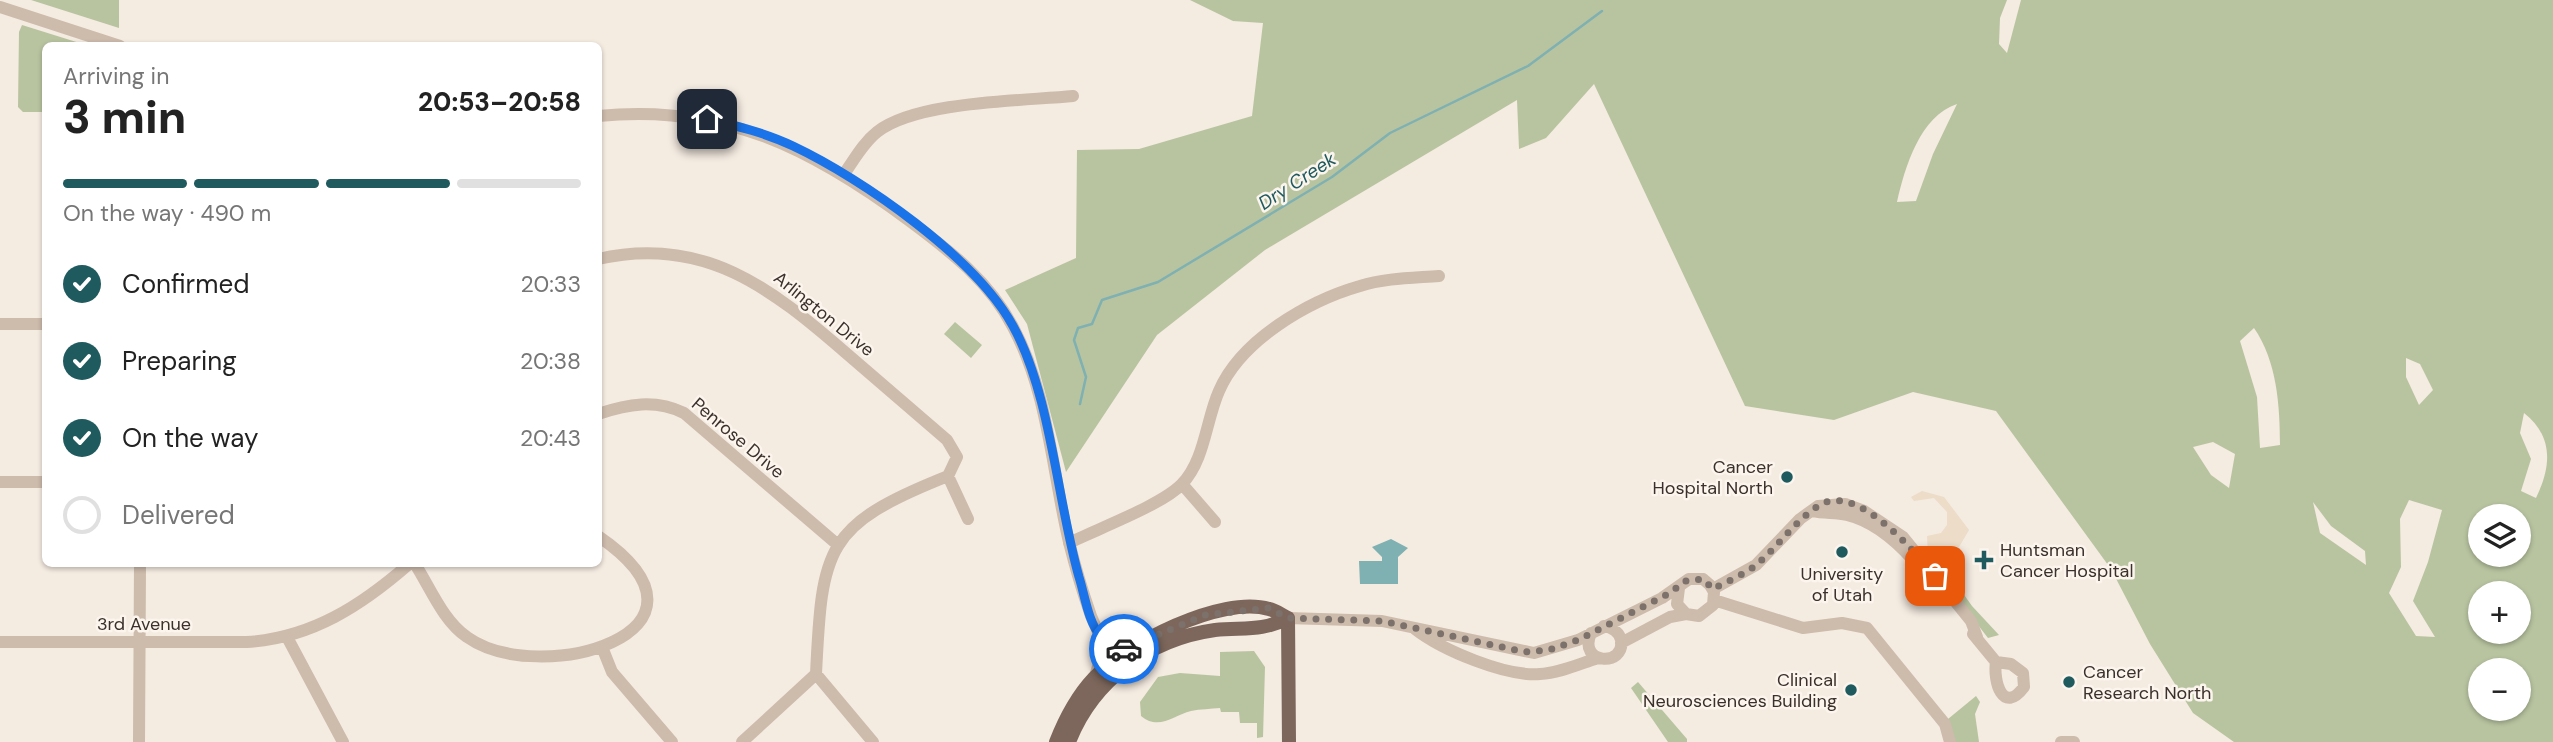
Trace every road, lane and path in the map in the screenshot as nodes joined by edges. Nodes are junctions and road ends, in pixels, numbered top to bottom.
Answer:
1 (0, 6) edge
2 (108, 42) edge
3 (1073, 96) dead end
4 (602, 116) edge
5 (844, 174) junction
6 (602, 258) edge
7 (1439, 276) dead end
8 (0, 324) edge
9 (42, 324) edge
10 (602, 413) edge
11 (948, 476) junction
12 (0, 482) edge
13 (42, 482) edge
14 (1182, 484) junction
15 (968, 519) dead end
16 (1215, 522) dead end
17 (602, 540) edge
18 (1069, 543) junction
19 (838, 545) junction
20 (140, 567) edge
21 (405, 567) edge
22 (417, 567) edge
23 (1679, 588) junction
24 (1713, 594) junction
25 (1686, 614) junction
26 (1288, 618) junction
27 (1415, 629) junction
28 (1615, 634) junction
29 (1100, 636) junction
30 (1590, 636) junction
31 (287, 637) junction
32 (0, 642) edge
33 (140, 642) junction
34 (602, 647) junction
35 (1128, 649) junction
36 (1595, 657) junction
37 (1996, 662) dead end
38 (816, 674) junction
39 (1094, 679) junction
40 (139, 742) edge
41 (343, 742) edge
42 (672, 742) edge
43 (742, 742) edge
44 (873, 742) edge
45 (1056, 742) edge
46 (1069, 742) edge
47 (1289, 742) edge
48 (1950, 742) edge
49 (2061, 742) edge
50 (2074, 742) edge

1 - 2 street
3 - 5 street
4 - 5 street
5 - 18 street
6 - 11 street, Arlington Drive
7 - 14 street
8 - 9 street
10 - 19 street, Penrose Drive
11 - 15 street
11 - 19 street
12 - 13 street
14 - 16 street
14 - 18 street
17 - 34 street
18 - 29 street
19 - 38 street
20 - 33 street
21 - 31 street
22 - 34 street
23 - 24 street
23 - 25 street
23 - 28 street
24 - 25 street
24 - 37 street
24 - 48 street
25 - 28 street
26 - 27 street
26 - 35 main road
26 - 46 main road
26 - 47 main road
27 - 30 street
27 - 36 street
28 - 30 street
28 - 36 street
29 - 35 street
29 - 39 street
30 - 36 street
31 - 33 street, 3rd Avenue
31 - 41 street
32 - 33 street, 3rd Avenue
33 - 40 street
34 - 42 street
35 - 39 main road
38 - 43 street
38 - 44 street
39 - 45 main road
49 - 50 street

